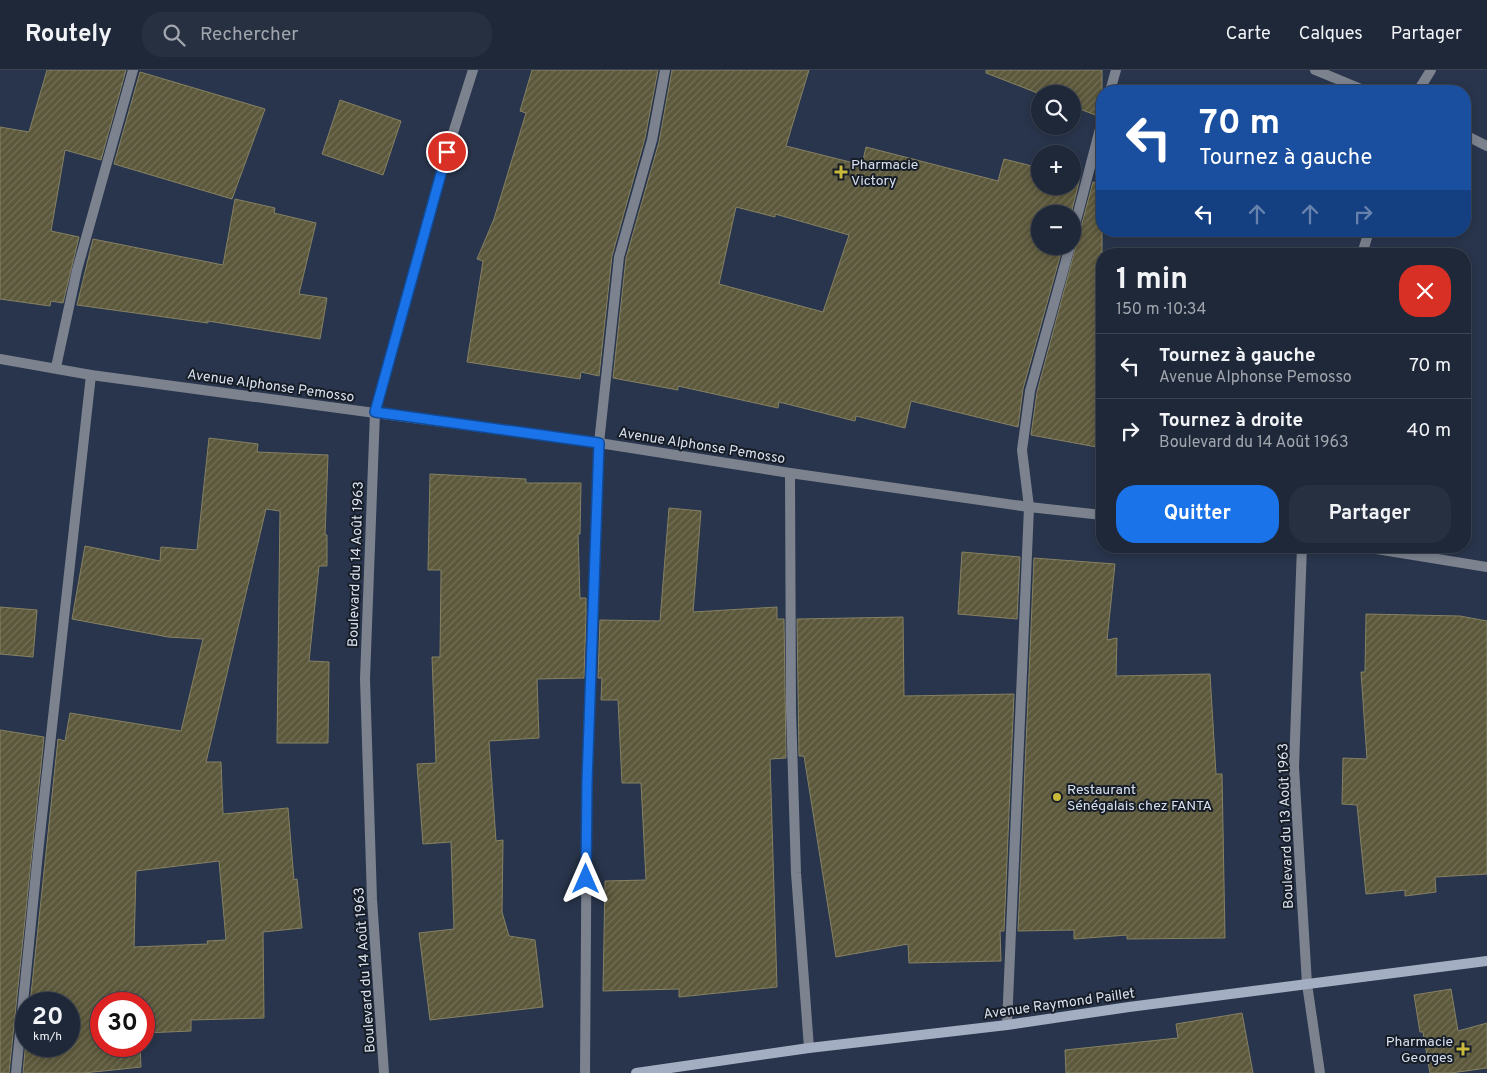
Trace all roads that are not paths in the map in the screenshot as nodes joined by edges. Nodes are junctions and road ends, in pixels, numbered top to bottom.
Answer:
1 (133, 70) edge
2 (473, 70) edge
3 (665, 70) edge
4 (1116, 70) edge
5 (1315, 70) edge
6 (1431, 70) edge
7 (1112, 85) edge
8 (1351, 85) edge
9 (1422, 85) edge
10 (1471, 138) edge
11 (1096, 143) edge
12 (1487, 146) edge
13 (1080, 205) edge
14 (1068, 255) edge
15 (0, 359) edge
16 (56, 368) junction
17 (92, 375) junction
18 (375, 412) junction
19 (599, 443) junction
20 (790, 473) junction
21 (1029, 507) junction
22 (1096, 515) edge
23 (1302, 553) edge
24 (1401, 553) edge
25 (1487, 567) edge
26 (1487, 961) edge
27 (1307, 984) junction
28 (1007, 1025) junction
29 (809, 1048) junction
30 (16, 1073) edge
31 (384, 1073) edge
32 (585, 1073) edge
33 (636, 1073) edge
34 (1320, 1073) edge

1 - 16 street
2 - 18 street, Boulevard du 14 Août 1963
3 - 19 street
4 - 7 street
5 - 8 street
6 - 9 street
10 - 12 street
11 - 13 street
14 - 21 street
15 - 16 street, Avenue Alphonse Pemosso
16 - 17 street, Avenue Alphonse Pemosso
17 - 18 street, Avenue Alphonse Pemosso
17 - 30 street
18 - 19 street, Avenue Alphonse Pemosso
18 - 31 street, Boulevard du 14 Août 1963
19 - 20 street, Avenue Alphonse Pemosso
19 - 32 street
20 - 21 street, Avenue Alphonse Pemosso
20 - 29 street
21 - 22 street, Avenue Alphonse Pemosso
21 - 28 street
23 - 27 street, Boulevard du 13 Août 1963
24 - 25 street
26 - 27 main road, Avenue Raymond Paillet
27 - 28 main road, Avenue Raymond Paillet
27 - 34 street, Boulevard du 13 Août 1963
28 - 29 main road, Avenue Raymond Paillet
29 - 33 main road, Avenue Raymond Paillet

